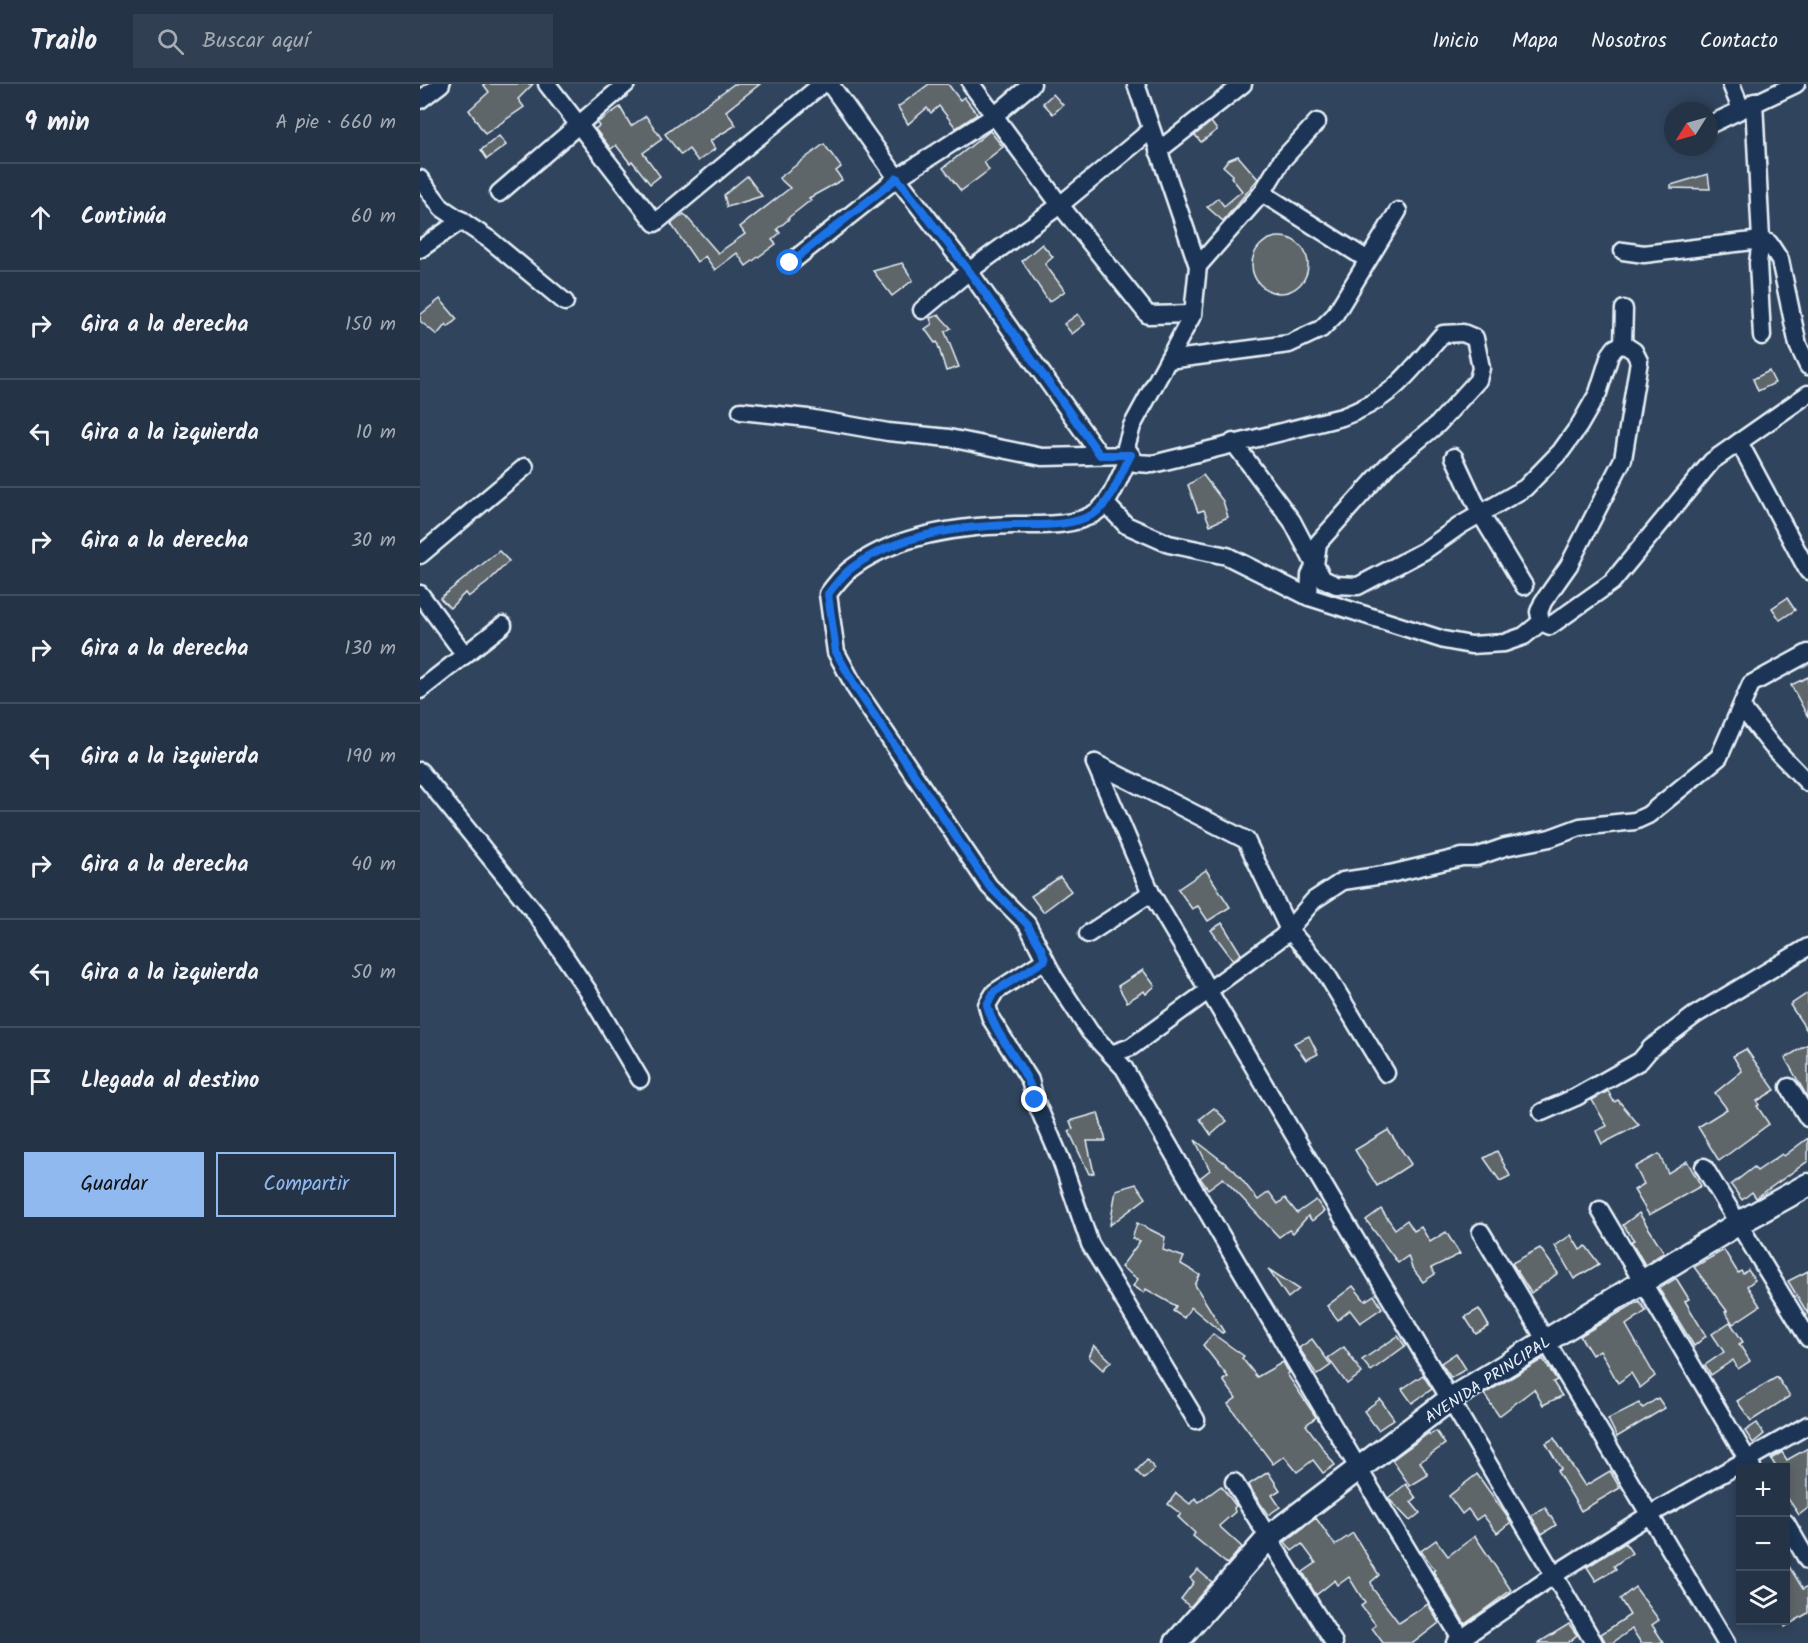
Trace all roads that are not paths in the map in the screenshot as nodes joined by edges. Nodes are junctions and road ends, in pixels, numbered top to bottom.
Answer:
1 (441, 84) edge
2 (547, 84) edge
3 (626, 84) edge
4 (822, 84) edge
5 (830, 84) edge
6 (971, 84) edge
7 (1032, 84) edge
8 (1136, 84) edge
9 (1244, 84) edge
10 (1731, 84) edge
11 (1796, 84) edge
12 (420, 100) edge
13 (1747, 106) junction
14 (994, 116) junction
15 (1718, 120) edge
16 (1317, 122) dead end
17 (579, 125) junction
18 (1150, 131) junction
19 (1158, 151) junction
20 (897, 178) junction
21 (420, 179) edge
22 (499, 193) dead end
23 (1262, 194) junction
24 (1060, 205) junction
25 (1398, 211) dead end
26 (462, 220) junction
27 (1761, 240) junction
28 (420, 249) edge
29 (1623, 251) dead end
30 (1368, 260) junction
31 (790, 263) dead end
32 (1198, 266) junction
33 (969, 271) junction
34 (565, 302) dead end
35 (1624, 309) dead end
36 (922, 310) dead end
37 (1193, 314) junction
38 (1762, 336) dead end
39 (1623, 344) junction
40 (1168, 360) junction
41 (1808, 366) edge
42 (1808, 394) edge
43 (741, 411) dead end
44 (1233, 442) junction
45 (1739, 442) junction
46 (1100, 455) junction
47 (1131, 455) junction
48 (1454, 457) dead end
49 (525, 467) dead end
50 (1106, 504) junction
51 (1480, 513) junction
52 (420, 555) edge
53 (1315, 566) junction
54 (1808, 571) edge
55 (1524, 586) dead end
56 (420, 594) edge
57 (1309, 597) junction
58 (1541, 622) junction
59 (503, 625) dead end
60 (1808, 653) edge
61 (465, 656) junction
62 (420, 690) edge
63 (1743, 709) junction
64 (420, 771) edge
65 (1808, 783) edge
66 (1151, 893) junction
67 (1289, 930) junction
68 (1088, 934) dead end
69 (1808, 948) edge
70 (1045, 960) junction
71 (1207, 989) junction
72 (1111, 1054) junction
73 (1386, 1073) dead end
74 (640, 1079) dead end
75 (1789, 1087) dead end
76 (1542, 1112) dead end
77 (1808, 1118) edge
78 (1704, 1167) dead end
79 (1808, 1185) edge
80 (1600, 1210) dead end
81 (1739, 1224) junction
82 (1481, 1232) dead end
83 (1642, 1282) junction
84 (1808, 1338) edge
85 (1546, 1341) junction
86 (1449, 1400) junction
87 (1196, 1420) dead end
88 (1808, 1425) edge
89 (1749, 1463) edge
90 (1360, 1467) junction
91 (1736, 1470) edge
92 (1233, 1482) dead end
93 (1649, 1515) junction
94 (1790, 1531) edge
95 (1270, 1536) junction
96 (1808, 1561) edge
97 (1554, 1575) junction
98 (1460, 1641) edge
99 (1176, 1643) edge
100 (1335, 1643) edge
101 (1594, 1643) edge
102 (1726, 1643) edge

1 - 12 street
2 - 17 street
3 - 17 street
4 - 17 street
5 - 20 street
6 - 14 street
7 - 14 street
8 - 18 street
9 - 19 street
10 - 13 street
11 - 13 street
13 - 15 street
13 - 27 street
14 - 20 street
14 - 24 street
16 - 23 street
17 - 22 street
18 - 19 street
18 - 24 street
19 - 32 street
20 - 31 street
20 - 33 street
21 - 26 street
23 - 30 street
23 - 32 street
24 - 33 street
24 - 37 street
25 - 30 street
26 - 28 street
26 - 34 street
27 - 29 street
27 - 38 street
27 - 41 street
30 - 40 street
32 - 37 street
33 - 36 street
33 - 46 street
35 - 39 street
37 - 40 street
39 - 51 street
39 - 58 street
40 - 47 street
42 - 45 street
43 - 46 street
44 - 47 street
44 - 53 street
44 - 53 street
45 - 54 street
45 - 58 street
46 - 47 street
47 - 50 street
48 - 51 street
49 - 52 street
50 - 57 street
50 - 70 street
51 - 53 street
51 - 55 street
53 - 57 street
56 - 61 street
57 - 58 street
59 - 61 street
60 - 63 street
61 - 62 street
63 - 65 street
63 - 67 street
64 - 74 street
66 - 67 street
66 - 68 street
66 - 71 street
67 - 71 street
67 - 73 street
69 - 76 street
70 - 72 street
70 - 87 street
71 - 72 street
71 - 86 street
72 - 90 street
75 - 77 street
78 - 81 street
79 - 81 street, AVENIDA PRINCIPAL
80 - 83 street
81 - 83 street, AVENIDA PRINCIPAL
81 - 84 street
82 - 85 street
83 - 85 street, AVENIDA PRINCIPAL
83 - 89 street
85 - 86 street, AVENIDA PRINCIPAL
85 - 93 street
86 - 90 street, AVENIDA PRINCIPAL
86 - 97 street
88 - 89 street
90 - 95 street, AVENIDA PRINCIPAL
90 - 98 street
91 - 93 street
92 - 95 street
93 - 97 street
93 - 102 street
94 - 96 street
95 - 99 street, AVENIDA PRINCIPAL
95 - 100 street
97 - 98 street
97 - 101 street

